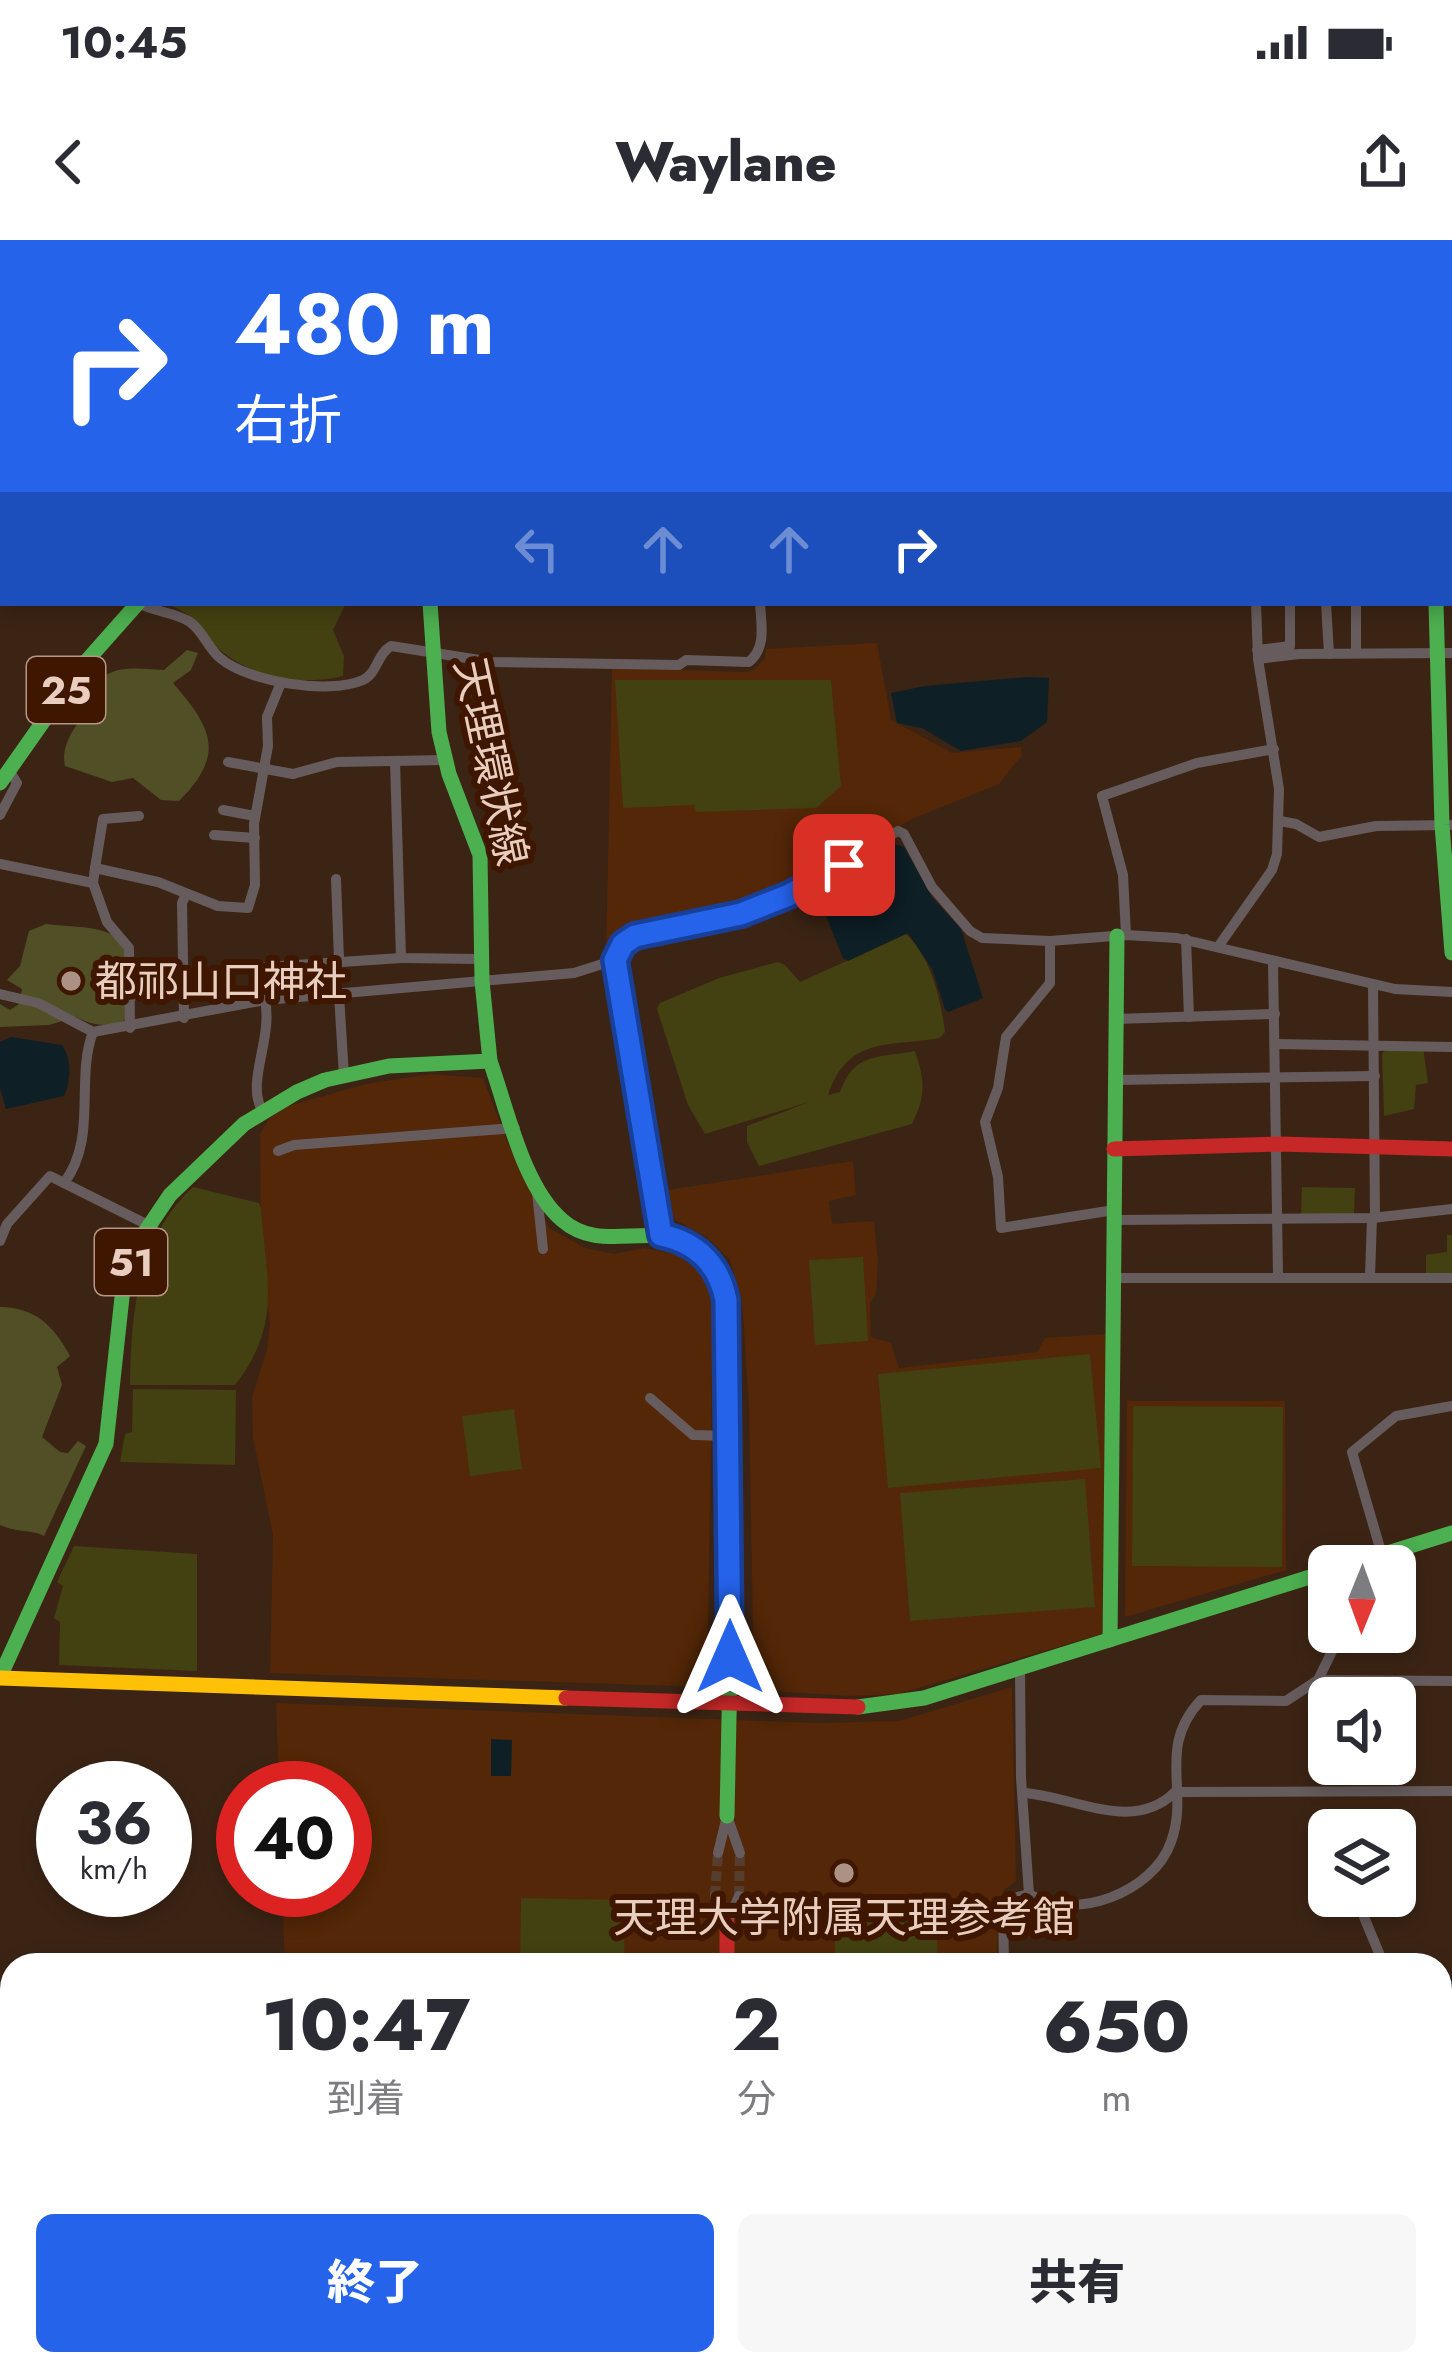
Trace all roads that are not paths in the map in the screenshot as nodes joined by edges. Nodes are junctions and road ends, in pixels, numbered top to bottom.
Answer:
1 (135, 606) edge
2 (146, 606) edge
3 (430, 606) edge
4 (760, 606) edge
5 (1256, 606) edge
6 (1290, 606) edge
7 (1326, 606) edge
8 (1355, 606) edge
9 (1437, 606) edge
10 (431, 653) junction
11 (1356, 653) junction
12 (1446, 653) edge
13 (1258, 654) junction
14 (1329, 654) junction
15 (280, 685) junction
16 (1274, 749) junction
17 (395, 760) junction
18 (446, 760) junction
19 (228, 762) dead end
20 (264, 770) junction
21 (4, 777) edge
22 (223, 810) dead end
23 (0, 815) edge
24 (255, 815) junction
25 (139, 816) dead end
26 (1280, 821) junction
27 (1447, 825) edge
28 (214, 835) dead end
29 (255, 838) junction
30 (0, 864) edge
31 (95, 868) junction
32 (336, 879) dead end
33 (93, 883) junction
34 (186, 894) junction
35 (218, 906) junction
36 (217, 923) dead end
37 (1122, 936) junction
38 (1186, 939) junction
39 (1050, 941) junction
40 (1218, 947) junction
41 (1452, 953) edge
42 (401, 958) junction
43 (481, 959) junction
44 (339, 960) junction
45 (615, 960) junction
46 (1274, 963) junction
47 (252, 968) dead end
48 (482, 981) junction
49 (1373, 985) junction
50 (1452, 992) edge
51 (0, 994) edge
52 (339, 995) junction
53 (265, 1000) junction
54 (1275, 1015) junction
55 (1189, 1017) junction
56 (184, 1018) junction
57 (1115, 1019) junction
58 (130, 1028) junction
59 (93, 1032) junction
60 (1275, 1044) junction
61 (1374, 1046) junction
62 (1452, 1047) edge
63 (490, 1061) junction
64 (344, 1076) junction
65 (1275, 1076) junction
66 (1375, 1076) junction
67 (1114, 1080) junction
68 (262, 1108) junction
69 (515, 1127) junction
70 (1279, 1144) junction
71 (1376, 1147) junction
72 (1114, 1149) junction
73 (1452, 1149) edge
74 (278, 1151) dead end
75 (536, 1180) junction
76 (64, 1183) junction
77 (1452, 1209) edge
78 (1115, 1215) junction
79 (1373, 1218) junction
80 (1280, 1219) junction
81 (148, 1225) junction
82 (661, 1235) junction
83 (0, 1240) edge
84 (543, 1250) dead end
85 (1278, 1276) junction
86 (1370, 1276) junction
87 (1116, 1277) junction
88 (1452, 1278) edge
89 (650, 1398) dead end
90 (1452, 1406) edge
91 (728, 1436) junction
92 (1452, 1534) edge
93 (1379, 1545) edge
94 (1416, 1545) edge
95 (1308, 1578) edge
96 (1109, 1640) junction
97 (1020, 1669) junction
98 (0, 1677) edge
99 (1416, 1681) edge
100 (1452, 1681) edge
101 (1308, 1687) edge
102 (730, 1701) junction
103 (1452, 1791) edge
104 (1175, 1792) junction
105 (1024, 1793) junction
106 (727, 1816) junction
107 (718, 1852) tunnel mouth
108 (740, 1853) tunnel mouth
109 (1029, 1894) junction
110 (716, 1896) tunnel mouth
111 (739, 1896) tunnel mouth
112 (1364, 1917) dead end
113 (727, 1923) junction
114 (727, 1953) edge
115 (1004, 1953) edge
116 (1379, 1953) edge

1 - 21 main road, 25
2 - 15 street
3 - 10 main road, 天理環状線
4 - 10 street
5 - 13 street
6 - 13 street
7 - 14 street
8 - 11 street
9 - 12 main road
10 - 15 street
10 - 18 main road, 天理環状線
11 - 12 street
11 - 14 street
12 - 27 main road
13 - 14 street
13 - 16 street
15 - 20 street
16 - 26 street
16 - 37 street
17 - 18 street
17 - 20 street
17 - 42 street
18 - 43 main road, 天理環状線
19 - 20 street
20 - 24 street
21 - 23 street
22 - 24 street
24 - 29 street
25 - 31 street
26 - 27 street
26 - 40 street
27 - 41 main road
28 - 29 street
29 - 35 street
30 - 33 street
31 - 33 street
31 - 34 street
32 - 44 street
33 - 58 street
34 - 35 street
34 - 56 street
35 - 36 street
37 - 38 street
37 - 39 street
37 - 57 main road
38 - 40 street
38 - 55 street
39 - 45 street
39 - 78 street
40 - 46 street
42 - 43 street
42 - 44 street
43 - 48 main road, 天理環状線
44 - 47 street
45 - 48 street
45 - 82 street
46 - 49 street
46 - 54 street
48 - 52 street
48 - 63 main road, 天理環状線
49 - 50 street
49 - 61 street
51 - 59 street
52 - 53 street
52 - 64 street
53 - 56 street
53 - 68 street
54 - 55 street
54 - 60 street
55 - 57 street
56 - 58 street
57 - 67 main road
58 - 59 street
59 - 76 street
60 - 61 street
60 - 65 street
61 - 62 street
61 - 66 street
63 - 64 main road, 51
63 - 69 main road, 天理環状線
64 - 68 main road, 51
65 - 66 street
65 - 67 street
65 - 70 street
66 - 71 street
67 - 72 main road
68 - 81 main road, 51
69 - 74 street
69 - 75 main road, 天理環状線
70 - 71 main road
70 - 72 main road
70 - 80 street
71 - 73 main road
71 - 79 street
72 - 78 main road
75 - 82 main road, 天理環状線
75 - 84 street
76 - 81 street
76 - 83 street
77 - 79 street
78 - 80 street
78 - 87 main road
79 - 80 street
79 - 86 street
80 - 85 street
81 - 98 main road, 51
82 - 91 main road
85 - 86 street
85 - 87 street
86 - 88 street
87 - 96 main road
89 - 91 street
90 - 93 street
91 - 102 main road
92 - 94 main road
95 - 96 main road
96 - 97 main road
97 - 102 main road
97 - 105 street
98 - 102 main road
99 - 100 street
101 - 104 street
102 - 106 main road
103 - 104 street
104 - 105 street
104 - 109 street
105 - 109 street
106 - 107 street
106 - 108 street
109 - 115 street
110 - 113 street
111 - 113 street
112 - 116 street
113 - 114 main road

